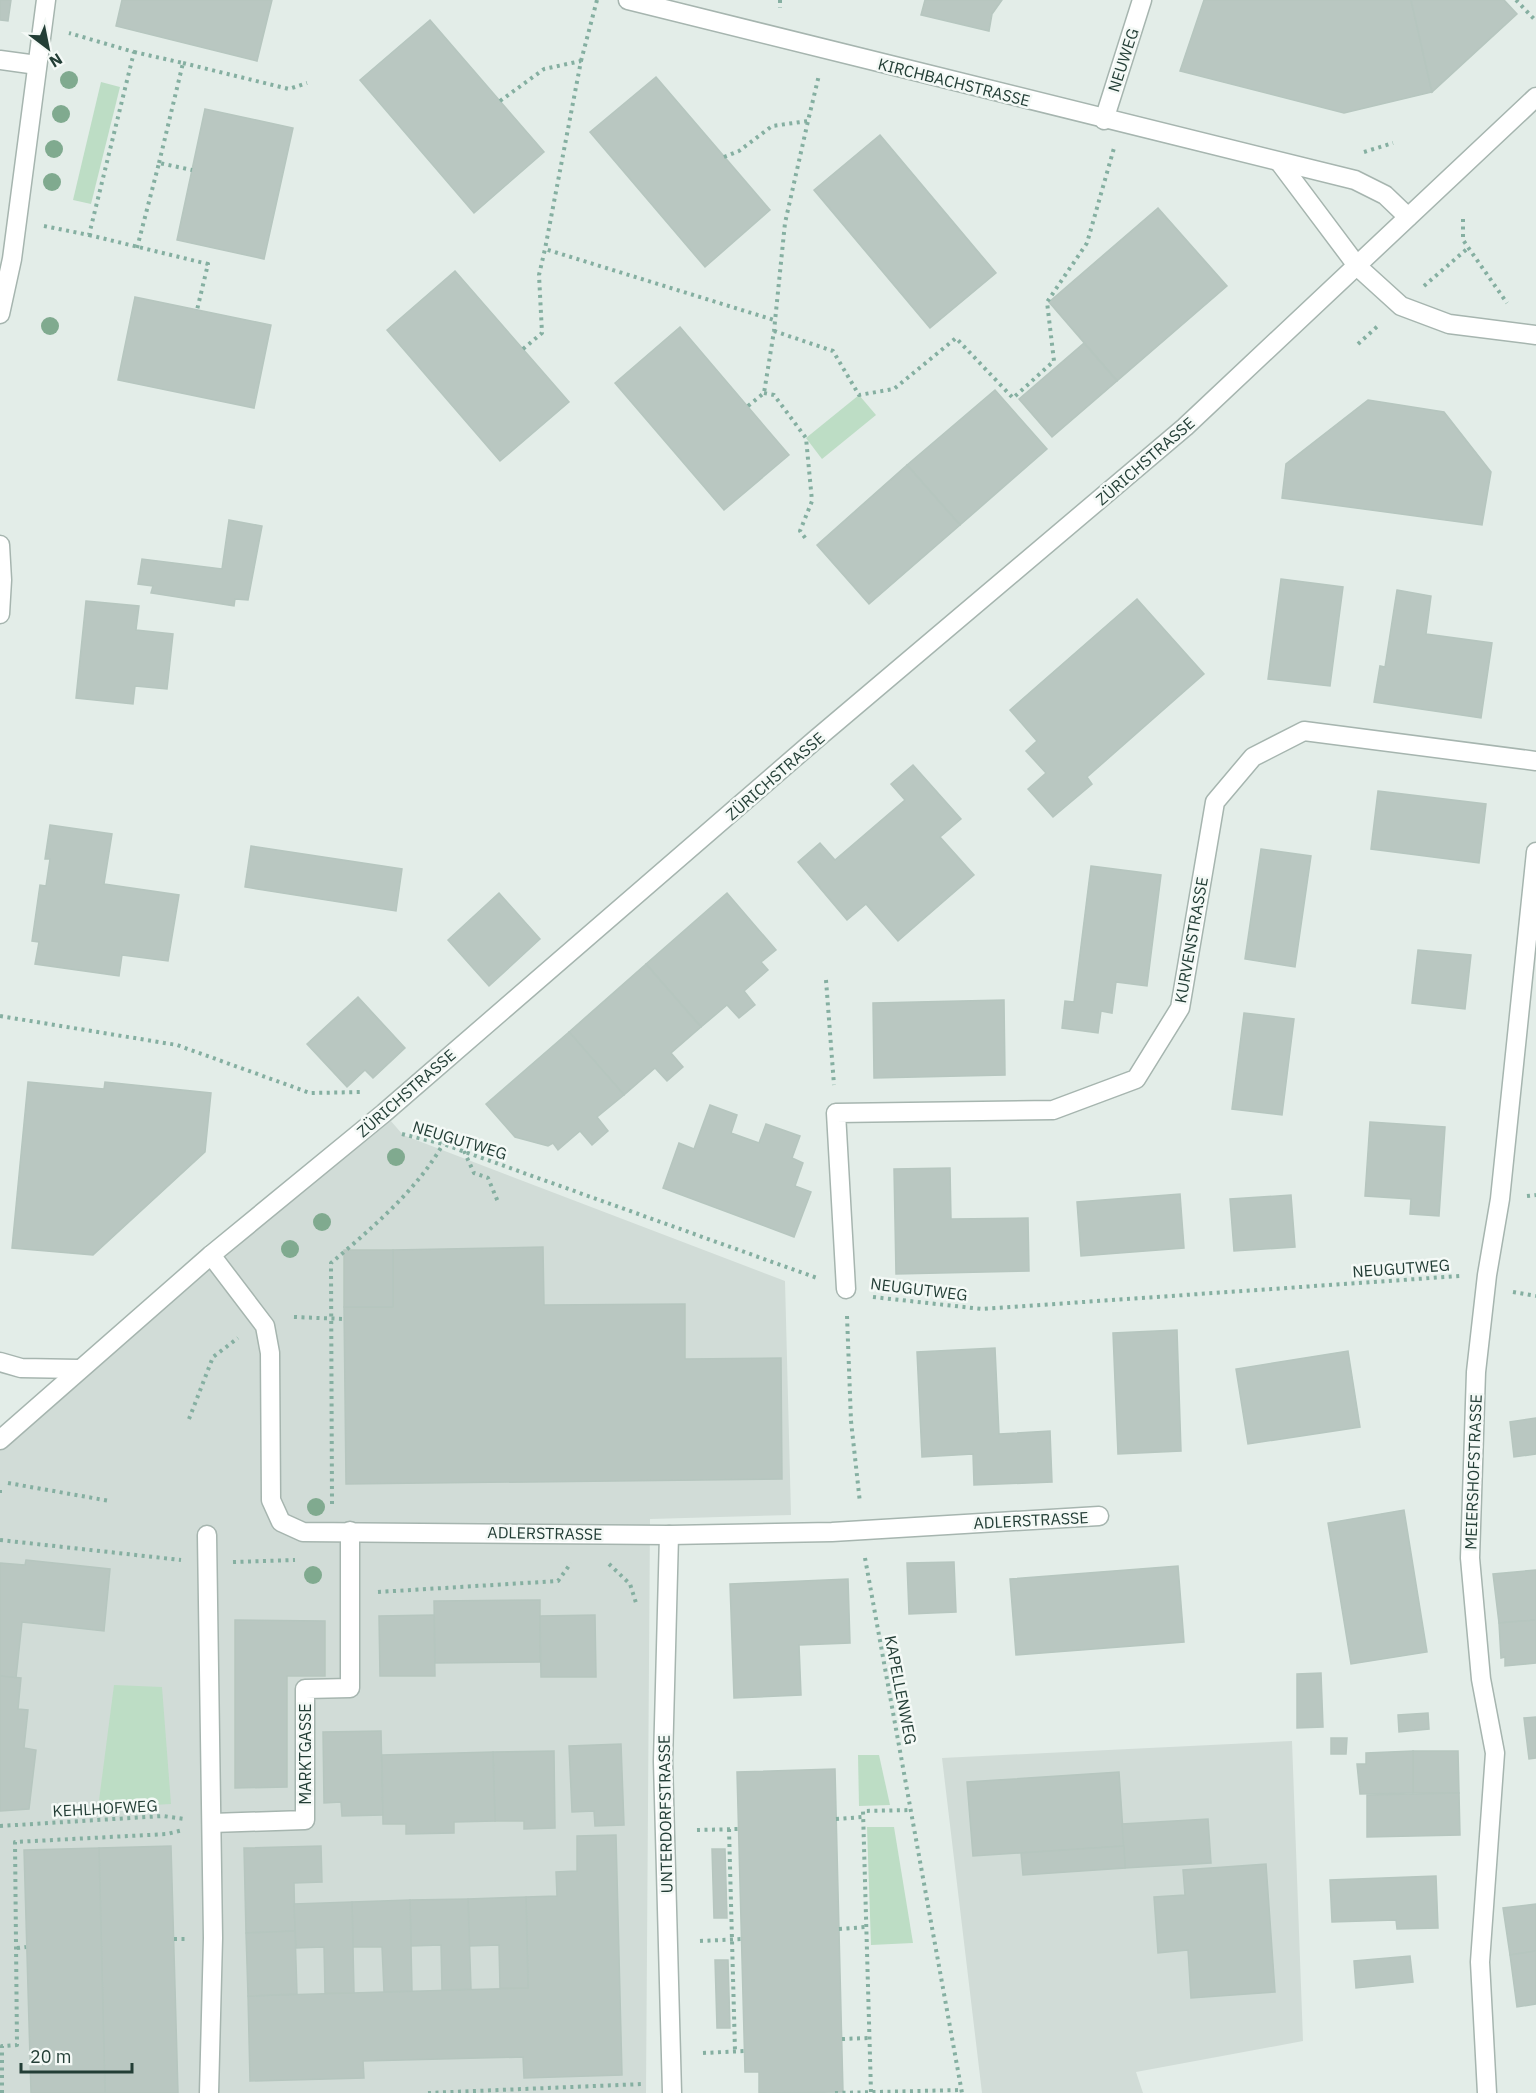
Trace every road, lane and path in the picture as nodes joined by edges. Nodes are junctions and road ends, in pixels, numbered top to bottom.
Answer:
1 (46, 0) edge
2 (597, 0) edge
3 (627, 0) edge
4 (1142, 0) edge
5 (1516, 0) edge
6 (1536, 21) edge
7 (66, 32) dead end
8 (825, 50) junction
9 (134, 52) junction
10 (0, 60) edge
11 (581, 61) junction
12 (183, 63) junction
13 (37, 65) junction
14 (307, 83) dead end
15 (1536, 97) edge
16 (500, 101) dead end
17 (808, 121) junction
18 (1112, 122) junction
19 (1393, 143) dead end
20 (1371, 152) dead end
21 (724, 157) dead end
22 (159, 163) junction
23 (1280, 163) junction
24 (192, 170) dead end
25 (1408, 217) junction
26 (1463, 219) dead end
27 (44, 225) dead end
28 (89, 235) junction
29 (137, 248) junction
30 (545, 249) junction
31 (1358, 267) junction
32 (1517, 307) dead end
33 (197, 310) dead end
34 (0, 314) edge
35 (774, 320) junction
36 (774, 331) junction
37 (1536, 334) edge
38 (523, 349) dead end
39 (764, 393) junction
40 (748, 406) dead end
41 (806, 539) dead end
42 (0, 545) edge
43 (0, 614) edge
44 (1536, 761) edge
45 (1536, 852) edge
46 (826, 980) dead end
47 (0, 1016) edge
48 (384, 1113) junction
49 (836, 1113) junction
50 (443, 1144) junction
51 (464, 1152) junction
52 (498, 1202) dead end
53 (211, 1255) junction
54 (1487, 1275) junction
55 (846, 1288) junction
56 (294, 1317) dead end
57 (332, 1317) junction
58 (344, 1319) dead end
59 (241, 1336) dead end
60 (0, 1362) edge
61 (79, 1369) junction
62 (189, 1419) dead end
63 (0, 1440) edge
64 (8, 1483) dead end
65 (110, 1501) dead end
66 (332, 1504) dead end
67 (1099, 1516) dead end
68 (862, 1529) junction
69 (350, 1531) junction
70 (0, 1532) edge
71 (207, 1535) dead end
72 (669, 1535) junction
73 (1, 1540) edge
74 (576, 1555) dead end
75 (303, 1560) dead end
76 (208, 1562) junction
77 (599, 1562) dead end
78 (350, 1594) junction
79 (640, 1616) dead end
80 (911, 1810) junction
81 (863, 1816) junction
82 (836, 1819) dead end
83 (212, 1823) junction
84 (0, 1826) edge
85 (729, 1829) junction
86 (739, 1829) dead end
87 (697, 1830) dead end
88 (866, 1927) junction
89 (839, 1929) dead end
90 (742, 1939) dead end
91 (733, 1940) junction
92 (700, 1941) dead end
93 (26, 1947) dead end
94 (17, 1948) junction
95 (869, 2038) junction
96 (842, 2039) dead end
97 (1, 2046) edge
98 (735, 2051) junction
99 (744, 2051) dead end
100 (703, 2053) dead end
101 (651, 2084) dead end
102 (871, 2092) edge
103 (962, 2092) edge
104 (3, 2093) edge
105 (209, 2093) edge
106 (428, 2093) edge
107 (672, 2093) edge
108 (835, 2093) edge
109 (1487, 2093) edge

1 - 13 street
2 - 11 path
3 - 8 street, KIRCHBACHSTRASSE
4 - 18 street, NEUWEG
5 - 6 path
7 - 9 path
8 - 17 path
8 - 18 street, KIRCHBACHSTRASSE
9 - 12 path
9 - 28 path
10 - 13 street
11 - 16 path
11 - 30 path
12 - 14 path
12 - 22 path
13 - 34 street
15 - 25 street, ZÜRICHSTRASSE
17 - 21 path
17 - 35 path
18 - 23 street, KIRCHBACHSTRASSE
18 - 36 path
19 - 20 path
22 - 24 path
22 - 29 path
23 - 25 street, KIRCHBACHSTRASSE
23 - 31 street
25 - 31 street, ZÜRICHSTRASSE
26 - 32 path
27 - 28 path
28 - 29 path
29 - 33 path
30 - 35 path
30 - 38 path
31 - 37 street
31 - 48 street, ZÜRICHSTRASSE
35 - 36 path
36 - 39 path
39 - 40 path
39 - 41 path
42 - 43 street
44 - 49 street, KURVENSTRASSE
45 - 54 street, MEIERSHOFSTRASSE
46 - 49 path
47 - 48 path, NEUGUTWEG
48 - 50 path, NEUGUTWEG
48 - 53 street, ZÜRICHSTRASSE
49 - 55 street
50 - 51 path, NEUGUTWEG
50 - 57 path
51 - 52 path
51 - 55 path, NEUGUTWEG
53 - 61 street, ZÜRICHSTRASSE
53 - 69 street, ADLERSTRASSE
54 - 55 path, NEUGUTWEG
54 - 109 street, MEIERSHOFSTRASSE
55 - 68 path, KAPELLENWEG
56 - 57 path
57 - 58 path
57 - 66 path
59 - 62 path
60 - 61 street
61 - 63 street, ZÜRICHSTRASSE
64 - 65 path
67 - 68 street, ADLERSTRASSE
68 - 72 street, ADLERSTRASSE
68 - 80 path, KAPELLENWEG
69 - 72 street, ADLERSTRASSE
69 - 78 street, MARKTGASSE
70 - 73 path
71 - 76 street
72 - 107 street, UNTERDORFSTRASSE
73 - 76 path
74 - 78 path
75 - 76 path
76 - 83 street
77 - 79 path
78 - 83 street, MARKTGASSE
80 - 81 path
80 - 103 path, KAPELLENWEG
81 - 82 path
81 - 88 path
83 - 84 path, KEHLHOFWEG
83 - 94 path
83 - 105 street
85 - 86 path
85 - 87 path
85 - 91 path
88 - 89 path
88 - 95 path
90 - 91 path
91 - 92 path
91 - 98 path
93 - 94 path
94 - 97 path
95 - 96 path
95 - 102 path
97 - 104 path
98 - 99 path
98 - 100 path
101 - 106 path
102 - 103 path
102 - 108 path

